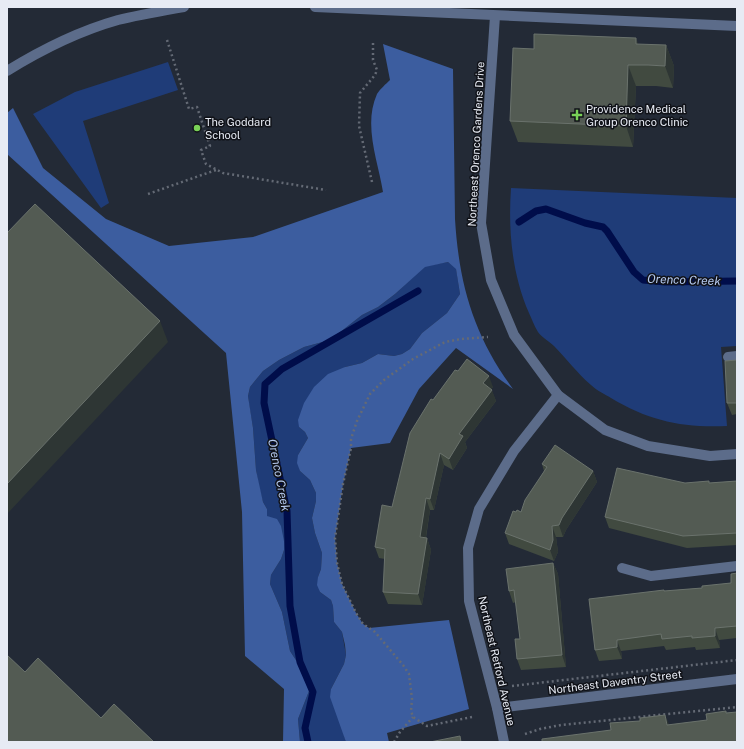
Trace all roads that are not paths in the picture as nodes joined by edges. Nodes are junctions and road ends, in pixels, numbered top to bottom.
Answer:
1 (184, 7) edge
2 (315, 7) edge
3 (495, 16) junction
4 (737, 26) edge
5 (7, 71) edge
6 (558, 395) junction
7 (737, 454) edge
8 (737, 566) edge
9 (622, 568) dead end
10 (737, 679) edge
11 (497, 708) junction
12 (504, 742) edge

1 - 5 street
2 - 3 street
3 - 4 street
3 - 6 street, Northeast Orenco Gardens Drive
6 - 7 street, Northeast Orenco Gardens Drive
6 - 11 street, Northeast Retford Avenue
8 - 9 street
10 - 11 street, Northeast Daventry Street
11 - 12 street, Northeast Retford Avenue

